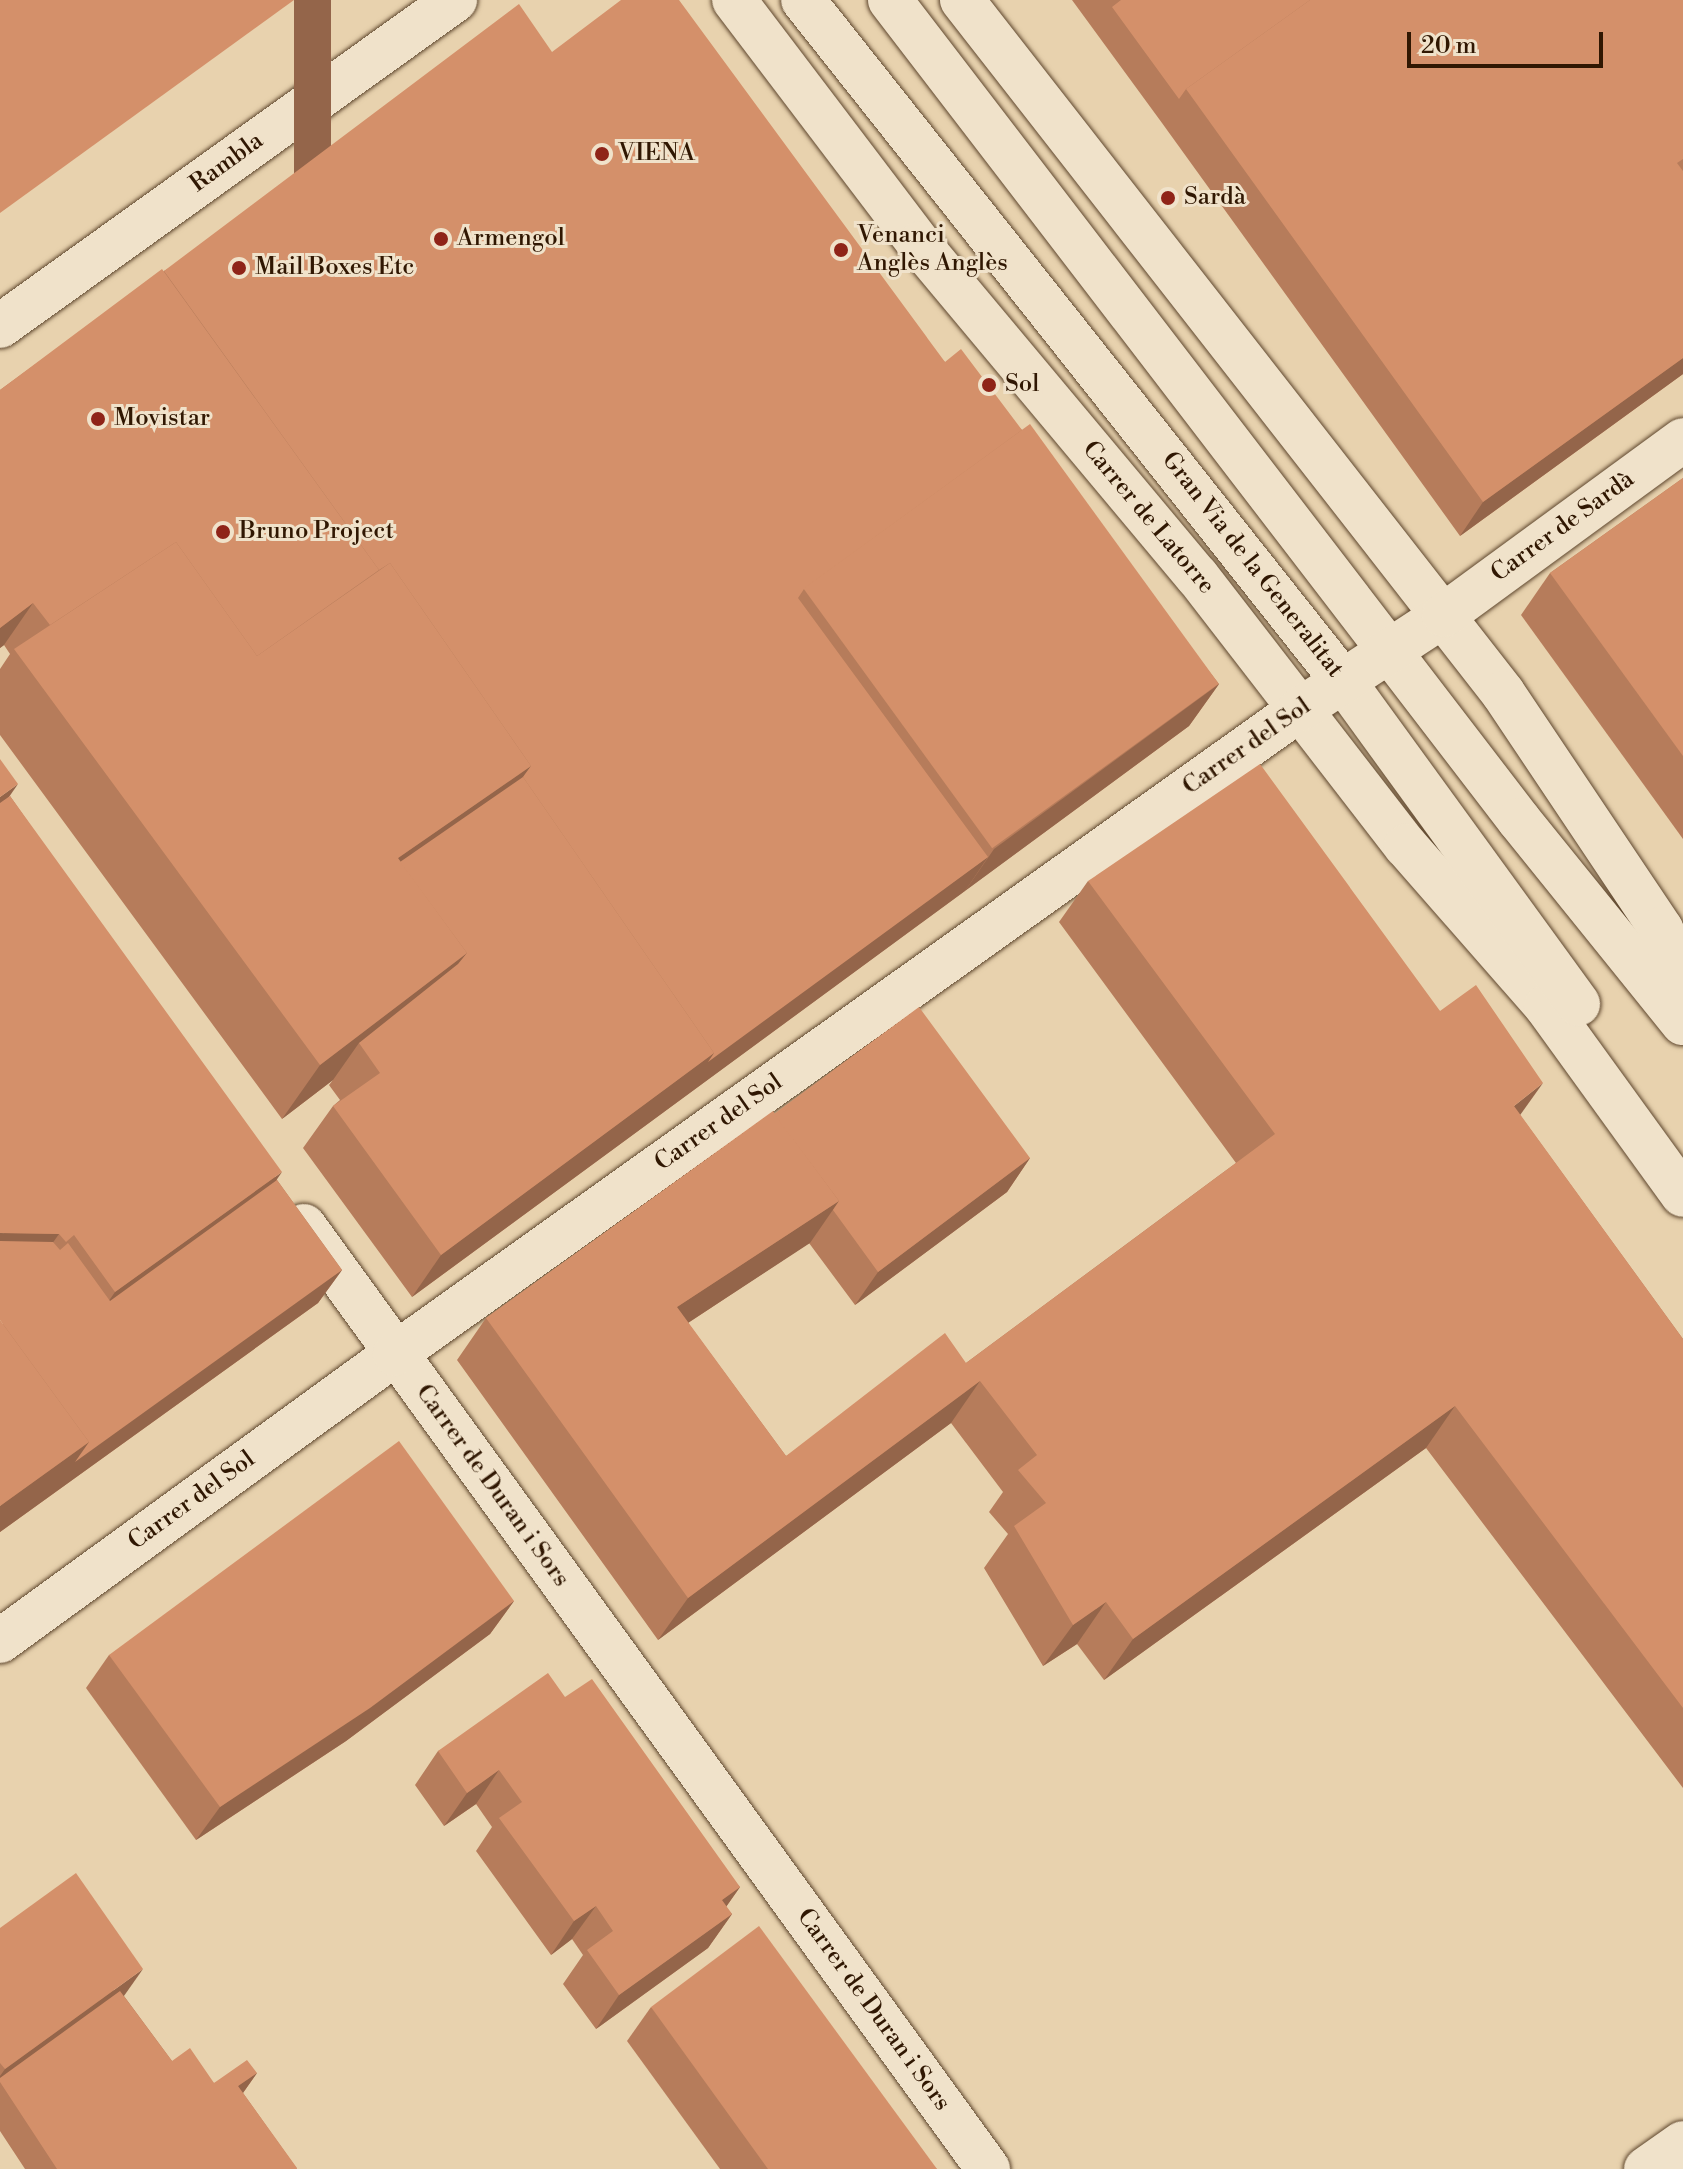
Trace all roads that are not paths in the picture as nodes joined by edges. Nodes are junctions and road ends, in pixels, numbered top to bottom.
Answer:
1 (455, 0) edge
2 (734, 0) edge
3 (803, 0) edge
4 (890, 0) edge
5 (962, 0) edge
6 (0, 326) edge
7 (1683, 440) edge
8 (1444, 615) junction
9 (1389, 649) junction
10 (1343, 680) junction
11 (1299, 710) junction
12 (1683, 977) edge
13 (1683, 1023) edge
14 (1566, 1032) junction
15 (1629, 1074) junction
16 (1683, 1144) edge
17 (276, 1186) edge
18 (1683, 1195) edge
19 (395, 1354) junction
20 (0, 1641) edge
21 (1683, 2143) edge
22 (988, 2169) edge
23 (1646, 2169) edge

1 - 6 street, Rambla
2 - 11 street, Carrer de Latorre
3 - 10 street, Gran Via de la Generalitat
4 - 9 street
5 - 8 street
7 - 8 street, Carrer de Sardà
8 - 9 street, Carrer del Sol
8 - 12 street
9 - 10 street, Carrer del Sol
9 - 13 street
10 - 11 street, Carrer del Sol
10 - 15 street, Gran Via de la Generalitat
11 - 14 street, Carrer de Latorre
11 - 19 street, Carrer del Sol
14 - 15 street
14 - 18 street
15 - 16 street, Gran Via de la Generalitat
17 - 19 street, Carrer de Duran i Sors
19 - 20 street, Carrer del Sol
19 - 22 street, Carrer de Duran i Sors
21 - 23 street

